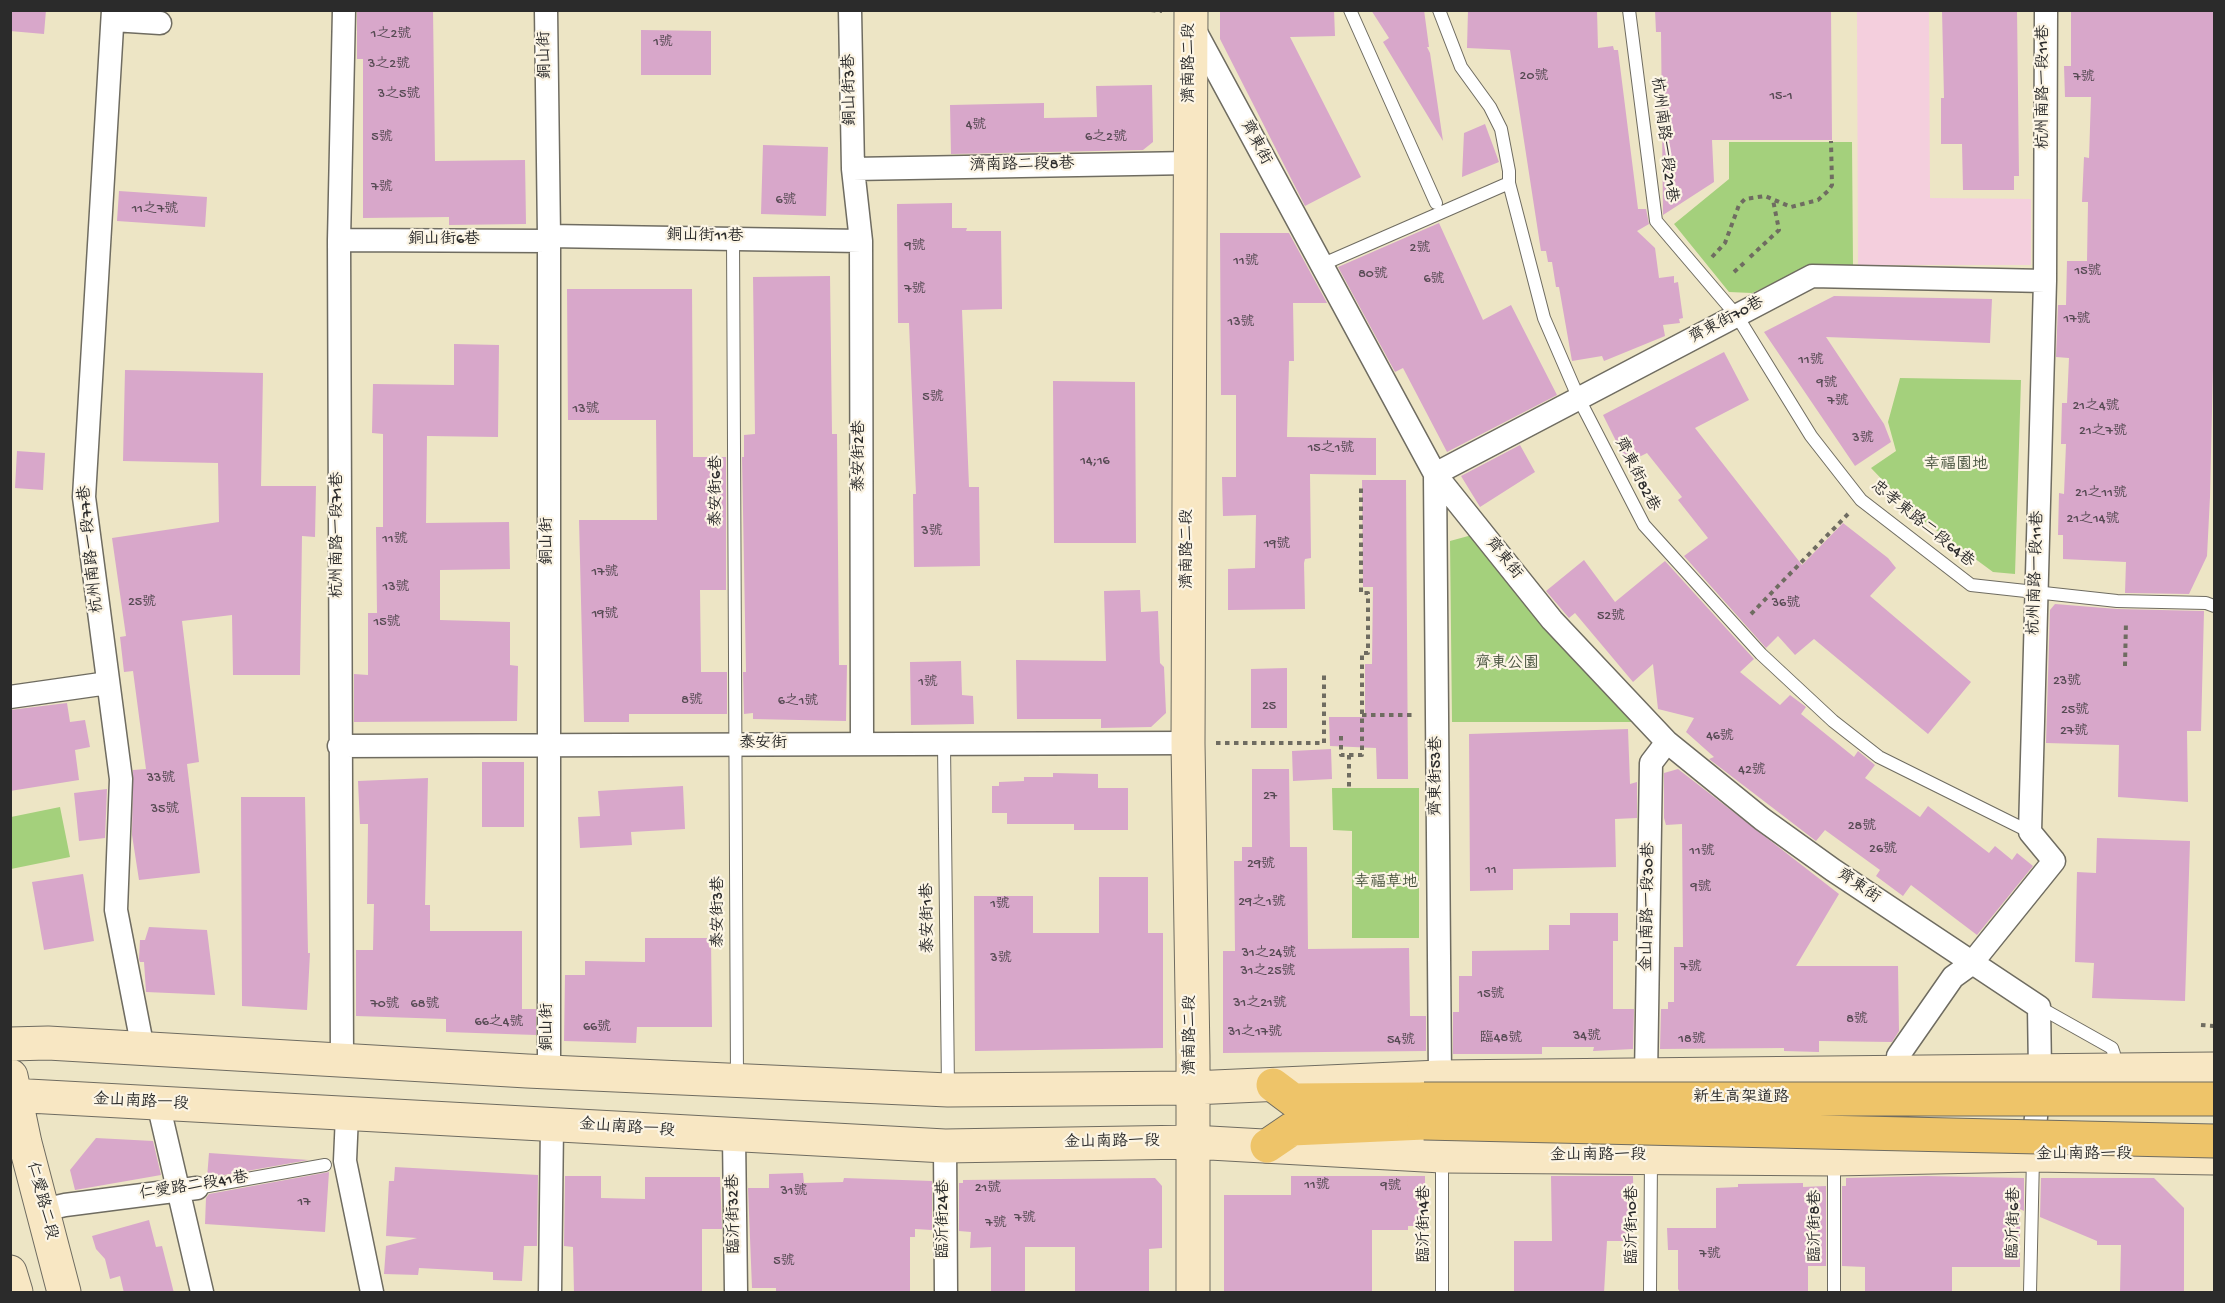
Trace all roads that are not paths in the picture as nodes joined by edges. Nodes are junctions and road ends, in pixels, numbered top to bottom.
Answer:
1 (344, 10) edge
2 (546, 10) edge
3 (850, 10) edge
4 (1350, 10) edge
5 (1439, 10) edge
6 (1629, 10) edge
7 (2046, 10) edge
8 (113, 15) edge
9 (1191, 17) edge
10 (160, 22) dead end
11 (1190, 163) junction
12 (853, 169) junction
13 (1509, 183) junction
14 (1436, 203) dead end
15 (733, 237) junction
16 (549, 238) junction
17 (339, 240) junction
18 (861, 241) junction
19 (1320, 266) junction
20 (2045, 281) junction
21 (1737, 316) junction
22 (1579, 399) junction
23 (1435, 474) junction
24 (2036, 591) junction
25 (2214, 606) edge
26 (108, 683) junction
27 (10, 697) edge
28 (1667, 742) junction
29 (1188, 743) junction
30 (549, 744) junction
31 (861, 744) junction
32 (736, 745) junction
33 (944, 745) junction
34 (339, 746) junction
35 (2030, 832) junction
36 (1971, 964) junction
37 (2039, 1007) junction
38 (10, 1044) edge
39 (143, 1049) junction
40 (2114, 1054) dead end
41 (342, 1060) junction
42 (2214, 1070) edge
43 (1898, 1071) junction
44 (2040, 1071) junction
45 (549, 1072) junction
46 (1646, 1077) junction
47 (737, 1079) junction
48 (1273, 1085) joint
49 (12, 1088) edge
50 (1192, 1088) junction
51 (948, 1090) junction
52 (2214, 1099) edge
53 (1429, 1100) junction
54 (158, 1103) junction
55 (347, 1115) junction
56 (552, 1124) junction
57 (734, 1136) junction
58 (2214, 1141) edge
59 (1192, 1142) junction
60 (945, 1146) junction
61 (1267, 1146) junction
62 (2033, 1155) junction
63 (1442, 1156) junction
64 (1651, 1157) junction
65 (2214, 1158) edge
66 (1834, 1160) junction
67 (335, 1163) junction
68 (187, 1190) junction
69 (43, 1210) junction
70 (10, 1272) edge
71 (16, 1293) edge
72 (64, 1293) edge
73 (202, 1293) edge
74 (372, 1293) edge
75 (550, 1293) edge
76 (736, 1293) edge
77 (946, 1293) edge
78 (1193, 1293) edge
79 (1442, 1293) edge
80 (1650, 1293) edge
81 (1834, 1293) edge
82 (2030, 1293) edge

1 - 17 street, 杭州南路一段71巷
2 - 16 street, 銅山街
3 - 12 street, 銅山街3巷
4 - 14 lane
5 - 13 lane, 齊東街82巷
6 - 21 lane, 杭州南路一段21巷
7 - 20 street, 杭州南路一段11巷
8 - 10 street
8 - 26 street, 杭州南路一段77巷
9 - 11 street, 濟南路二段
9 - 19 street, 齊東街
11 - 12 street, 濟南路二段8巷
11 - 29 street, 濟南路二段
12 - 18 street, 泰安街2巷
13 - 19 lane
13 - 22 lane, 齊東街82巷
15 - 16 street, 銅山街11巷
15 - 18 street, 銅山街11巷
15 - 32 lane, 泰安街6巷
16 - 17 street, 銅山街6巷
16 - 30 street, 銅山街
17 - 34 street, 杭州南路一段71巷
18 - 31 street, 泰安街2巷
19 - 23 street, 齊東街
20 - 21 street, 齊東街70巷
20 - 24 street, 杭州南路一段11巷
21 - 22 street, 齊東街70巷
21 - 24 lane, 忠孝東路二段64巷
22 - 23 street, 齊東街70巷
22 - 35 lane, 齊東街82巷
23 - 28 street, 齊東街
23 - 53 street, 齊東街53巷
24 - 25 lane, 忠孝東路二段64巷
24 - 35 street, 杭州南路一段11巷
26 - 27 street
26 - 39 street, 杭州南路一段77巷
28 - 36 street, 齊東街
28 - 46 street, 金山南路一段30巷
29 - 33 street, 泰安街
29 - 50 street, 濟南路二段
30 - 32 street, 泰安街
30 - 34 street, 泰安街
30 - 45 street, 銅山街
31 - 32 street, 泰安街
31 - 33 street, 泰安街
32 - 47 lane, 泰安街3巷
33 - 51 lane, 泰安街1巷
34 - 41 street, 杭州南路一段71巷
35 - 36 street
36 - 37 street, 齊東街
36 - 43 street
37 - 40 lane
37 - 44 street
38 - 39 street
39 - 41 street
41 - 45 street
42 - 44 street
43 - 44 street
43 - 46 street
44 - 62 street
45 - 47 street
46 - 53 street
47 - 51 street
48 - 50 street
48 - 53 highway, 新生高架道路
49 - 54 street, 金山南路一段
49 - 69 street, 仁愛路二段
50 - 51 street
50 - 59 street, 濟南路二段
52 - 53 highway, 新生高架道路, bridge
53 - 58 highway, 新生高架道路, bridge
53 - 61 highway
54 - 55 street, 金山南路一段
54 - 68 street
55 - 56 street, 金山南路一段
55 - 67 street
56 - 57 street, 金山南路一段
56 - 75 street
57 - 60 street, 金山南路一段
57 - 76 street, 臨沂街32巷
59 - 60 street, 金山南路一段
59 - 61 street, 金山南路一段
59 - 78 street
60 - 77 street, 臨沂街24巷
61 - 63 street, 金山南路一段
62 - 65 street, 金山南路一段
62 - 66 street, 金山南路一段
62 - 82 lane, 臨沂街6巷
63 - 64 street, 金山南路一段
63 - 79 lane, 臨沂街14巷
64 - 66 street, 金山南路一段
64 - 80 lane, 臨沂街10巷
66 - 81 lane, 臨沂街8巷
67 - 68 lane, 仁愛路二段41巷
67 - 74 street
68 - 69 street, 仁愛路二段41巷
68 - 73 street
69 - 72 street, 仁愛路二段
70 - 71 street

